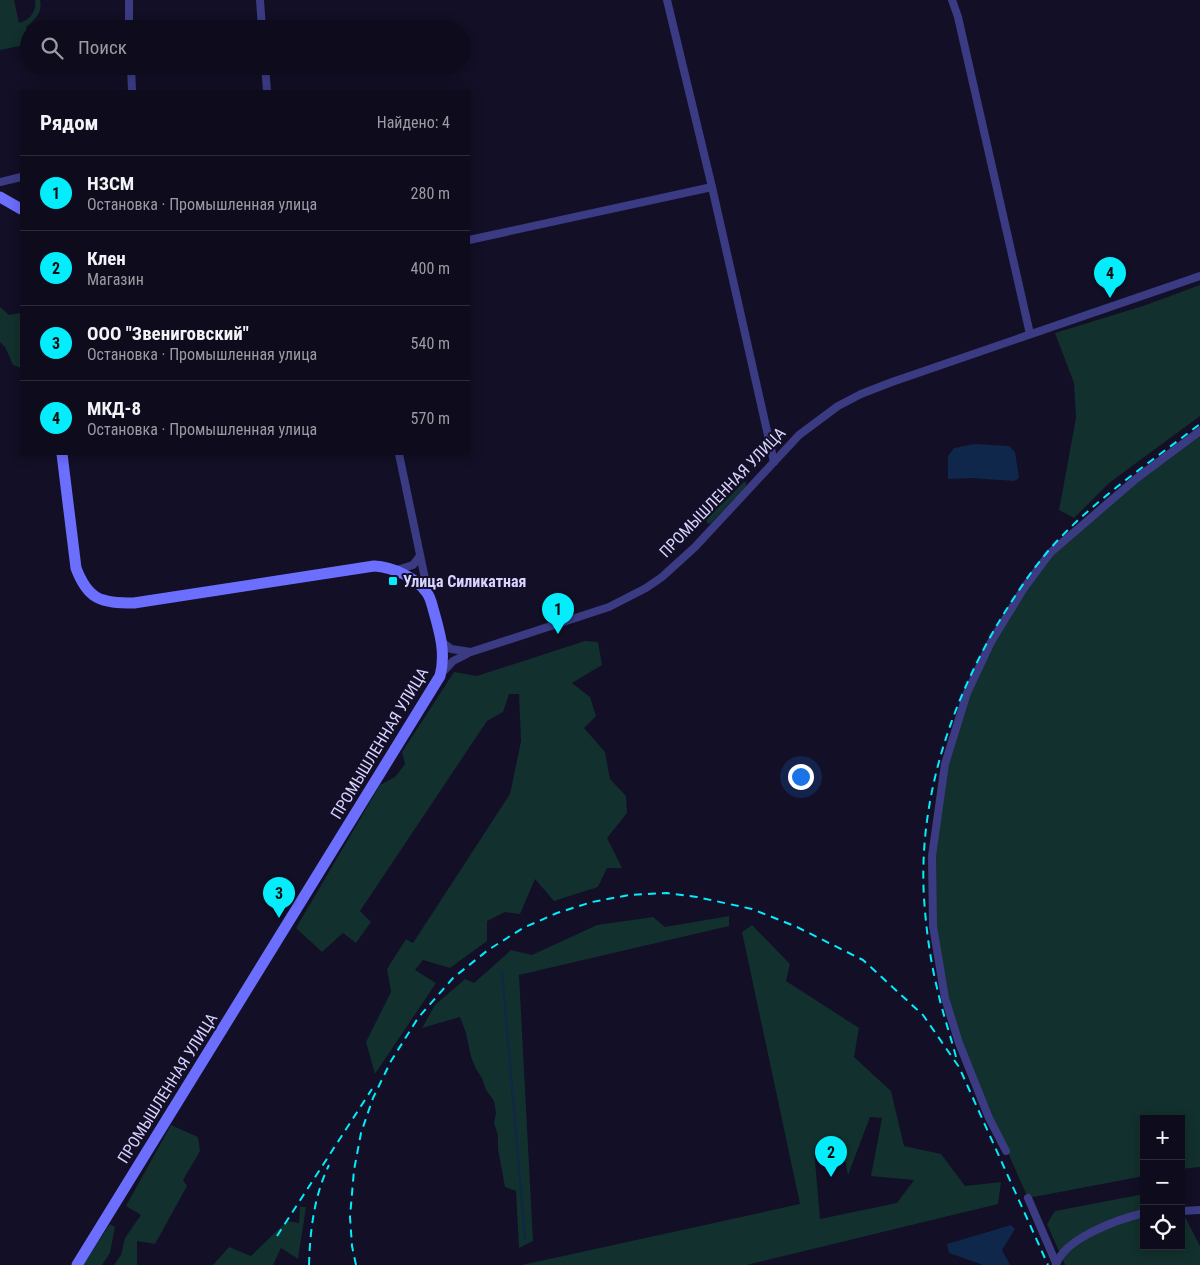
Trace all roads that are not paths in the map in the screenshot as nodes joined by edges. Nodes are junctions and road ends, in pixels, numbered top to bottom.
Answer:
1 (128, 0) edge
2 (260, 0) edge
3 (667, 0) edge
4 (952, 0) edge
5 (129, 20) edge
6 (261, 20) edge
7 (131, 75) edge
8 (266, 75) edge
9 (132, 90) edge
10 (267, 90) edge
11 (20, 177) edge
12 (0, 182) edge
13 (712, 187) junction
14 (0, 197) edge
15 (20, 208) edge
16 (470, 240) edge
17 (1200, 276) edge
18 (1030, 334) junction
19 (1200, 431) edge
20 (62, 455) edge
21 (399, 455) edge
22 (774, 462) junction
23 (420, 556) junction
24 (396, 571) junction
25 (429, 594) junction
26 (442, 642) junction
27 (471, 652) junction
28 (440, 676) junction
29 (1006, 1151) dead end
30 (1028, 1198) dead end
31 (1200, 1210) edge
32 (1185, 1211) edge
33 (1140, 1214) edge
34 (1056, 1264) edge
35 (77, 1265) edge

1 - 5 street
2 - 6 street
3 - 13 street
4 - 18 street
7 - 9 street
8 - 10 street
11 - 12 street
13 - 16 street
13 - 22 street
14 - 15 street
17 - 18 street, ПРОМЫШЛЕННАЯ УЛИЦА
18 - 22 street, ПРОМЫШЛЕННАЯ УЛИЦА
19 - 29 street
20 - 24 street
21 - 23 street
22 - 27 street, ПРОМЫШЛЕННАЯ УЛИЦА
23 - 24 street
23 - 25 street
24 - 25 street
25 - 26 street, ПРОМЫШЛЕННАЯ УЛИЦА
26 - 27 street
26 - 28 street, ПРОМЫШЛЕННАЯ УЛИЦА
27 - 28 street, ПРОМЫШЛЕННАЯ УЛИЦА
28 - 35 street, ПРОМЫШЛЕННАЯ УЛИЦА
30 - 34 street
31 - 32 street
33 - 34 street

